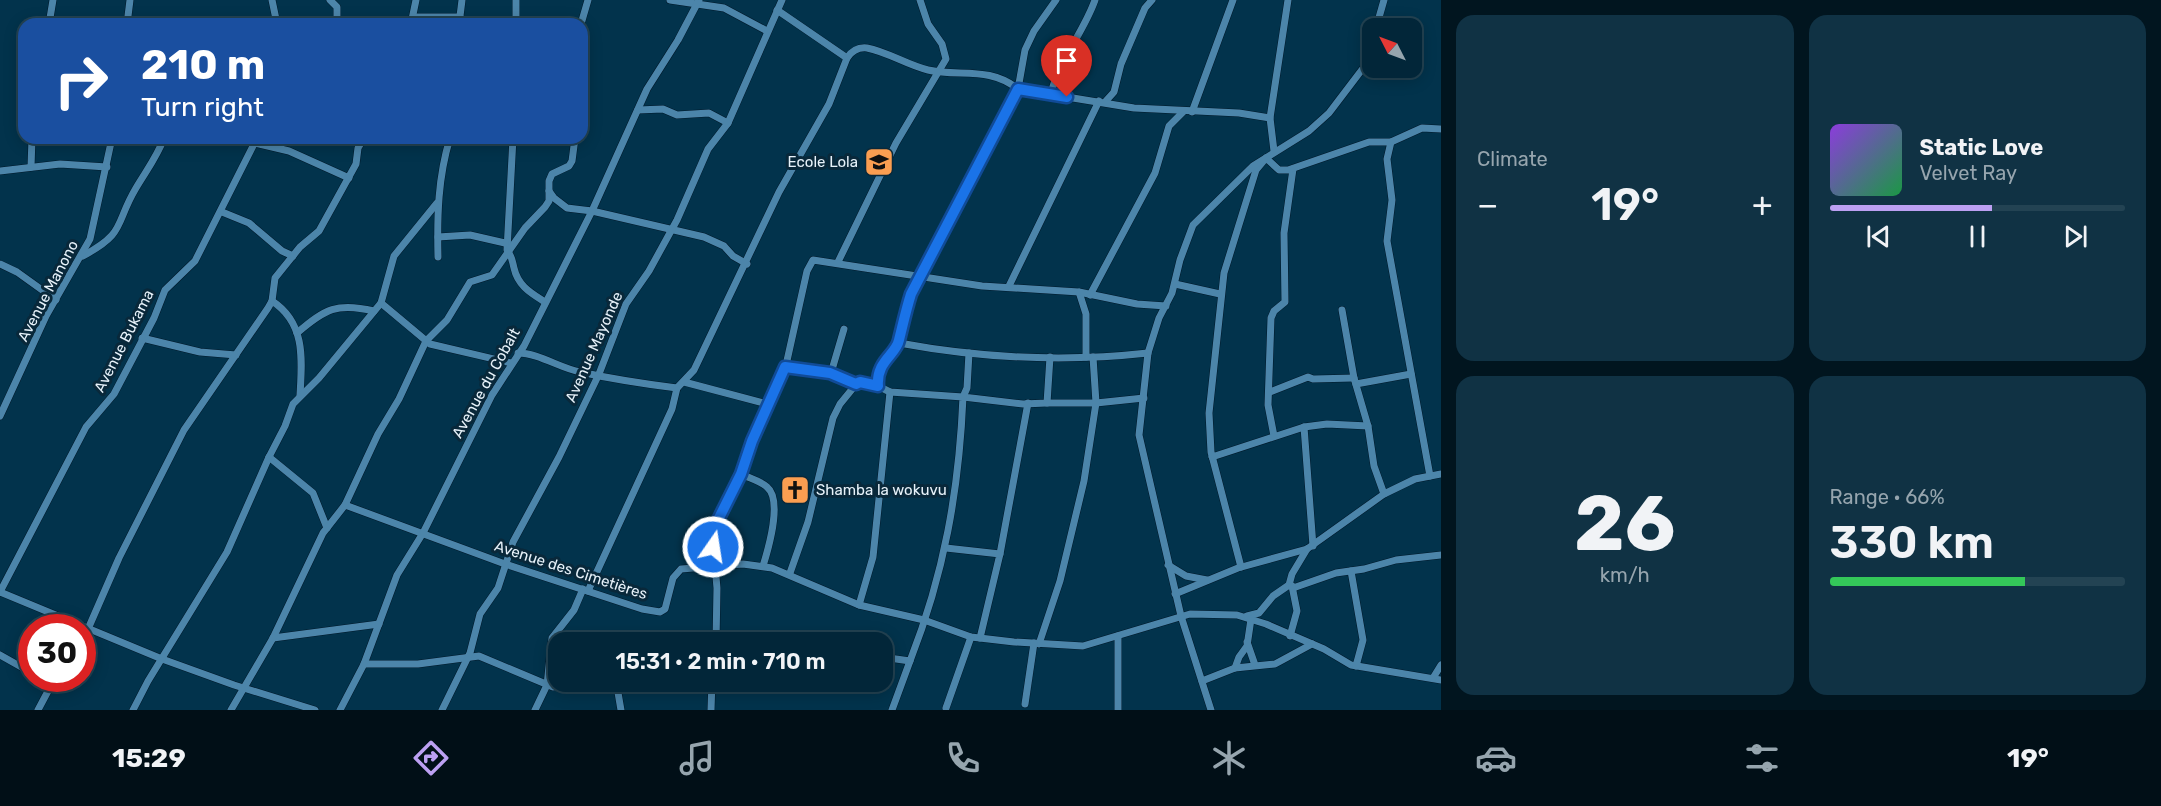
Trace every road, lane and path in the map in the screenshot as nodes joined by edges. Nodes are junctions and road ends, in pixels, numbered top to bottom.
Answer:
1 (53, 0) edge
2 (130, 0) edge
3 (272, 0) edge
4 (330, 0) edge
5 (416, 0) edge
6 (462, 0) edge
7 (516, 0) edge
8 (588, 0) edge
9 (670, 0) edge
10 (782, 0) edge
11 (920, 0) edge
12 (1056, 0) edge
13 (1095, 0) edge
14 (1152, 0) edge
15 (1233, 0) edge
16 (1288, 0) edge
17 (1384, 0) edge
18 (697, 3) edge
19 (777, 10) junction
20 (50, 18) edge
21 (128, 18) edge
22 (276, 18) edge
23 (337, 18) edge
24 (413, 18) edge
25 (460, 18) edge
26 (516, 18) edge
27 (584, 18) edge
28 (1379, 18) edge
29 (767, 31) junction
30 (847, 58) junction
31 (939, 70) junction
32 (1362, 70) edge
33 (1018, 89) junction
34 (1051, 94) junction
35 (1102, 102) junction
36 (638, 110) junction
37 (1188, 112) junction
38 (1270, 118) junction
39 (728, 123) junction
40 (1441, 129) edge
41 (1391, 142) junction
42 (32, 144) edge
43 (111, 144) edge
44 (161, 144) edge
45 (254, 144) edge
46 (268, 144) edge
47 (360, 144) edge
48 (448, 144) edge
49 (513, 144) edge
50 (574, 144) edge
51 (1274, 151) junction
52 (1266, 158) junction
53 (31, 166) junction
54 (107, 167) junction
55 (1293, 169) junction
56 (0, 171) edge
57 (1282, 171) junction
58 (349, 177) junction
59 (1291, 181) junction
60 (549, 190) junction
61 (437, 203) junction
62 (592, 211) junction
63 (222, 212) junction
64 (671, 230) junction
65 (438, 237) junction
66 (506, 243) junction
67 (509, 253) junction
68 (83, 256) junction
69 (293, 256) junction
70 (438, 257) dead end
71 (838, 262) junction
72 (0, 264) edge
73 (747, 264) junction
74 (921, 276) junction
75 (1175, 284) junction
76 (1009, 286) junction
77 (1079, 292) junction
78 (1220, 294) junction
79 (1090, 295) junction
80 (56, 300) junction
81 (272, 301) junction
82 (545, 302) junction
83 (381, 303) junction
84 (1166, 306) junction
85 (374, 310) junction
86 (1342, 310) dead end
87 (844, 329) dead end
88 (297, 333) junction
89 (142, 338) junction
90 (426, 341) junction
91 (899, 343) junction
92 (518, 353) junction
93 (969, 353) junction
94 (1148, 353) junction
95 (236, 355) junction
96 (1050, 357) junction
97 (1089, 357) junction
98 (511, 363) junction
99 (785, 367) junction
100 (598, 374) junction
101 (831, 374) junction
102 (1411, 374) junction
103 (1355, 381) junction
104 (684, 382) junction
105 (856, 384) junction
106 (878, 386) junction
107 (678, 388) junction
108 (890, 392) junction
109 (1270, 392) junction
110 (300, 395) junction
111 (963, 398) junction
112 (1144, 398) junction
113 (1047, 403) junction
114 (1096, 403) junction
115 (767, 404) junction
116 (1028, 404) junction
117 (2, 407) edge
118 (0, 416) edge
119 (1368, 426) junction
120 (1304, 427) junction
121 (1274, 436) junction
122 (269, 457) junction
123 (1212, 457) junction
124 (741, 474) junction
125 (1441, 474) edge
126 (1430, 476) junction
127 (1384, 494) junction
128 (345, 505) junction
129 (327, 528) junction
130 (423, 533) junction
131 (1310, 547) junction
132 (946, 548) junction
133 (1000, 554) junction
134 (1441, 555) edge
135 (505, 564) junction
136 (713, 565) junction
137 (1168, 565) junction
138 (763, 566) junction
139 (1241, 567) junction
140 (1351, 571) junction
141 (790, 573) junction
142 (1209, 580) junction
143 (1292, 585) junction
144 (586, 590) junction
145 (0, 592) edge
146 (1175, 594) junction
147 (859, 605) junction
148 (48, 614) edge
149 (94, 614) edge
150 (1181, 616) junction
151 (1248, 618) junction
152 (924, 620) junction
153 (379, 624) junction
154 (96, 632) edge
155 (716, 632) edge
156 (1118, 636) junction
157 (1290, 636) junction
158 (971, 637) junction
159 (273, 638) junction
160 (980, 638) junction
161 (1248, 642) junction
162 (1036, 644) junction
163 (1312, 644) junction
164 (0, 655) edge
165 (162, 658) junction
166 (467, 658) junction
167 (893, 659) edge
168 (910, 661) junction
169 (364, 664) junction
170 (18, 665) edge
171 (1255, 665) junction
172 (1441, 665) edge
173 (1356, 666) junction
174 (1235, 668) junction
175 (1433, 678) junction
176 (1441, 680) edge
177 (1202, 681) junction
178 (547, 685) junction
179 (243, 687) junction
180 (48, 692) edge
181 (618, 692) edge
182 (712, 692) edge
183 (1025, 704) dead end
184 (946, 708) dead end
185 (38, 710) edge
186 (133, 710) edge
187 (231, 710) edge
188 (315, 710) edge
189 (340, 710) edge
190 (442, 710) edge
191 (535, 710) edge
192 (621, 710) edge
193 (711, 710) edge
194 (892, 710) edge
195 (1118, 710) edge
196 (1211, 710) edge

1 - 20 street
2 - 21 street
3 - 22 street
4 - 23 street
5 - 24 street
6 - 25 street
7 - 26 street
8 - 27 street
9 - 18 street
10 - 19 street, Avenue Mayonde
11 - 31 street
12 - 33 street
13 - 34 street
14 - 35 street
15 - 37 street
16 - 38 street
17 - 28 street
18 - 29 street
18 - 36 street, Avenue du Cobalt
19 - 29 street, Avenue Mayonde
19 - 30 street
29 - 39 street, Avenue Mayonde
30 - 31 street
30 - 73 street
31 - 33 street
31 - 71 street
32 - 51 street
33 - 34 street
33 - 74 street
34 - 35 street
35 - 37 street
35 - 76 street
36 - 39 street
36 - 62 street, Avenue du Cobalt
37 - 38 street
37 - 79 street
38 - 51 street
39 - 64 street, Avenue Mayonde
40 - 41 street
41 - 55 street
41 - 102 street
42 - 53 street
43 - 54 street, Avenue Manono
44 - 68 street
45 - 63 street, Avenue Bukama
46 - 58 street
47 - 58 street
48 - 61 street
49 - 66 street
50 - 60 street
51 - 52 street
52 - 57 street
52 - 75 street
52 - 78 street
53 - 54 street
53 - 56 street
54 - 68 street, Avenue Manono
55 - 57 street
55 - 59 street
57 - 59 street
58 - 69 street
59 - 109 street
60 - 62 street
60 - 67 street
61 - 65 street
61 - 83 street
62 - 64 street
62 - 82 street, Avenue du Cobalt
63 - 69 street
63 - 89 street, Avenue Bukama
64 - 73 street
64 - 100 street, Avenue Mayonde
65 - 66 street
65 - 70 street
66 - 67 street
67 - 82 street
67 - 90 street
68 - 80 street, Avenue Manono
69 - 81 street
71 - 74 street
71 - 99 street
72 - 80 street
73 - 104 street
74 - 76 street
74 - 91 street
75 - 78 street
75 - 84 street
76 - 77 street
77 - 79 street
77 - 97 street
78 - 123 street
79 - 84 street
80 - 117 street, Avenue Manono
81 - 88 street
81 - 95 street
82 - 92 street, Avenue du Cobalt
83 - 85 street
83 - 90 street
84 - 94 street
85 - 88 street
85 - 110 street
86 - 103 street
87 - 101 street
88 - 110 street
89 - 95 street
89 - 145 street, Avenue Bukama
90 - 98 street
90 - 128 street
91 - 93 street
91 - 106 street
92 - 98 street, Avenue du Cobalt
92 - 100 street
93 - 96 street
93 - 111 street
94 - 97 street
94 - 112 street
95 - 149 street
96 - 97 street
96 - 113 street
97 - 114 street
98 - 130 street, Avenue du Cobalt
99 - 101 street
99 - 115 street
100 - 107 street
100 - 135 street, Avenue Mayonde
101 - 105 street
102 - 103 street
102 - 126 street
103 - 109 street
103 - 119 street
104 - 107 street
104 - 115 street
105 - 106 street
105 - 141 street
106 - 108 street
107 - 144 street
108 - 111 street
108 - 147 street
109 - 121 street
110 - 122 street
111 - 116 street
111 - 132 street
112 - 114 street
112 - 137 street
113 - 114 street
113 - 116 street
114 - 162 street
115 - 124 street
116 - 133 street
117 - 118 street, Avenue Manono
119 - 120 street
119 - 127 street
120 - 121 street
120 - 131 street
121 - 123 street
122 - 129 street
122 - 165 street
123 - 139 street
124 - 136 street
124 - 138 street
125 - 126 street
126 - 127 street
127 - 131 street
128 - 129 street
128 - 130 street, Avenue des Cimetières
129 - 159 street
130 - 135 street, Avenue des Cimetières
130 - 153 street, Avenue du Cobalt
131 - 139 street
131 - 143 street
132 - 133 street
132 - 152 street
133 - 160 street
134 - 140 street
135 - 144 street, Avenue des Cimetières
135 - 166 street, Avenue Mayonde
136 - 138 street, Avenue des Cimetières
136 - 144 street, Avenue des Cimetières
136 - 155 street
137 - 142 street
137 - 146 street
138 - 141 street, Avenue des Cimetières
139 - 142 street
140 - 143 street
140 - 173 street
141 - 147 street, Avenue des Cimetières
142 - 146 street
143 - 151 street
143 - 157 street
144 - 178 street
145 - 148 street
146 - 150 street
147 - 152 street, Avenue des Cimetières
150 - 151 street, Avenue des Cimetières
150 - 156 street, Avenue des Cimetières
150 - 177 street
151 - 157 street, Avenue des Cimetières
151 - 161 street
152 - 158 street, Avenue des Cimetières
152 - 168 street
153 - 159 street
153 - 169 street, Avenue du Cobalt
154 - 165 street
156 - 162 street, Avenue des Cimetières
156 - 195 street
157 - 163 street, Avenue des Cimetières
158 - 160 street, Avenue des Cimetières
158 - 184 street
159 - 179 street
160 - 162 street, Avenue des Cimetières
161 - 171 street
161 - 174 street
162 - 183 street
163 - 171 street
163 - 173 street, Avenue des Cimetières
164 - 170 street
165 - 179 street
165 - 186 street
166 - 169 street
166 - 178 street
166 - 190 street, Avenue Mayonde
167 - 168 street
168 - 194 street
169 - 189 street, Avenue du Cobalt
171 - 174 street
172 - 175 street
173 - 175 street, Avenue des Cimetières
174 - 177 street
175 - 176 street, Avenue des Cimetières
177 - 196 street
178 - 191 street
179 - 187 street
179 - 188 street
180 - 185 street
181 - 192 street
182 - 193 street

